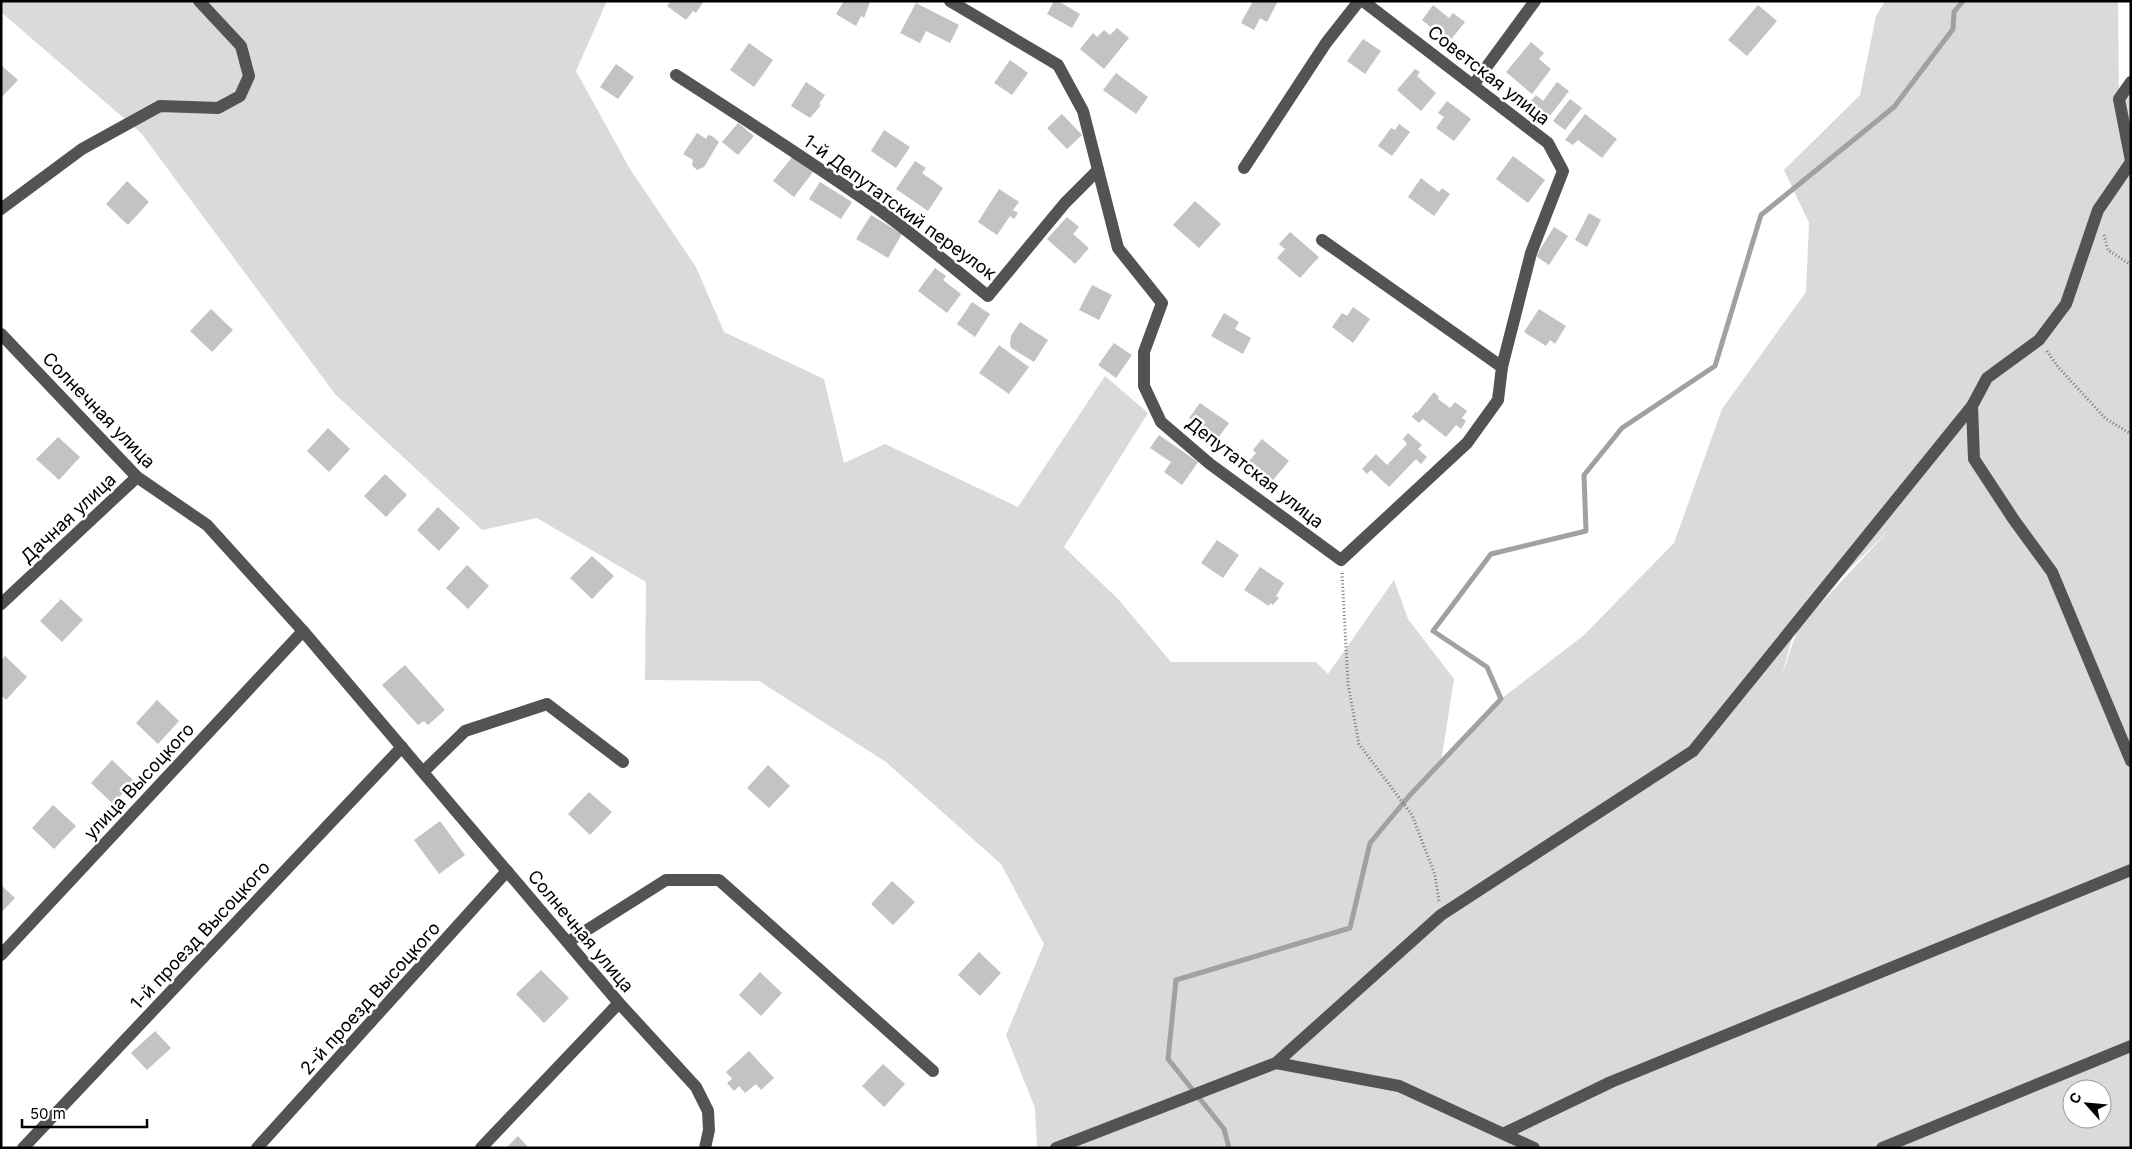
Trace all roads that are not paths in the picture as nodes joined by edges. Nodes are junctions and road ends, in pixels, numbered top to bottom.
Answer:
1 (199, 1) edge
2 (950, 1) edge
3 (1359, 1) edge
4 (1363, 1) edge
5 (1536, 1) edge
6 (676, 75) dead end
7 (2131, 82) edge
8 (1474, 84) junction
9 (2131, 161) edge
10 (1244, 168) dead end
11 (1098, 170) junction
12 (1, 209) edge
13 (1322, 240) dead end
14 (1, 334) edge
15 (1502, 367) junction
16 (1972, 406) junction
17 (136, 477) junction
18 (1, 604) edge
19 (303, 631) junction
20 (402, 747) junction
21 (2131, 761) edge
22 (622, 762) dead end
23 (423, 772) junction
24 (2131, 870) edge
25 (508, 871) junction
26 (568, 942) junction
27 (1, 955) edge
28 (619, 1003) junction
29 (2131, 1046) edge
30 (1276, 1063) junction
31 (933, 1071) dead end
32 (1505, 1133) junction
33 (23, 1148) edge
34 (257, 1148) edge
35 (481, 1148) edge
36 (705, 1148) edge
37 (1056, 1148) edge
38 (1534, 1148) edge
39 (1882, 1148) edge

1 - 12 street
2 - 11 street, Депутатская улица
3 - 10 street
4 - 8 street, Советская улица
5 - 8 street
6 - 11 street, 1-й Депутатский переулок
7 - 9 street
8 - 15 street, Советская улица
9 - 16 street
11 - 15 street, Депутатская улица
13 - 15 street
14 - 17 street, Солнечная улица
16 - 21 street
16 - 30 street
17 - 18 street, Дачная улица
17 - 19 street, Солнечная улица
19 - 20 street, Солнечная улица
19 - 27 street, улица Высоцкого
20 - 23 street, Солнечная улица
20 - 33 street, 1-й проезд Высоцкого
22 - 23 street
23 - 25 street, Солнечная улица
24 - 32 street
25 - 26 street, Солнечная улица
25 - 34 street, 2-й проезд Высоцкого
26 - 28 street, Солнечная улица
26 - 31 street
28 - 35 street
28 - 36 street, Солнечная улица
29 - 39 street
30 - 32 street
30 - 37 street
32 - 38 street

